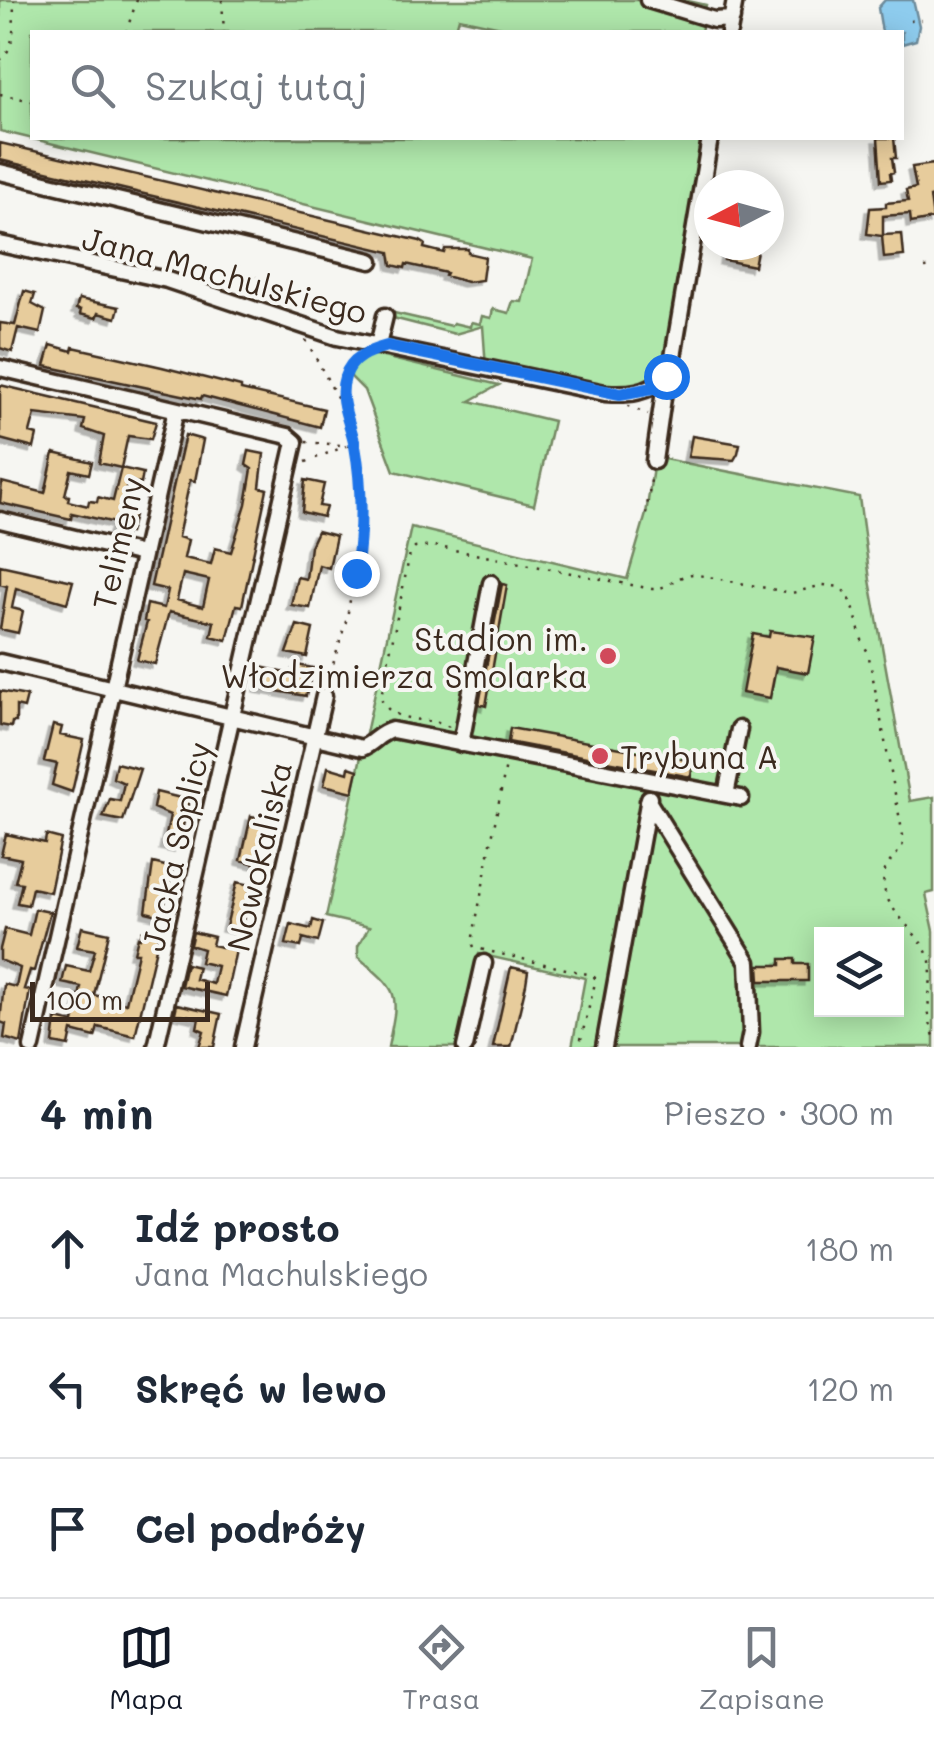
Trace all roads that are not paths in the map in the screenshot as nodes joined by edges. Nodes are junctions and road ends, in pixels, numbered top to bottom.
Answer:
1 (648, 0) edge
2 (735, 0) edge
3 (730, 26) edge
4 (710, 140) edge
5 (0, 172) edge
6 (0, 244) edge
7 (371, 262) dead end
8 (385, 316) dead end
9 (383, 346) junction
10 (0, 368) edge
11 (666, 376) junction
12 (176, 410) junction
13 (654, 461) road end
14 (0, 520) edge
15 (142, 554) junction
16 (491, 584) dead end
17 (0, 662) edge
18 (113, 689) junction
19 (324, 696) road end
20 (234, 716) junction
21 (738, 729) dead end
22 (314, 736) junction
23 (461, 741) junction
24 (652, 782) junction
25 (648, 802) junction
26 (484, 963) dead end
27 (32, 1047) edge
28 (156, 1047) edge
29 (243, 1047) edge
30 (465, 1047) edge
31 (604, 1047) edge
32 (748, 1047) edge

1 - 3 street
2 - 3 street
4 - 11 street
5 - 7 street
6 - 9 street, Jana Machulskiego
8 - 9 street
9 - 11 street, Jana Machulskiego
10 - 12 street
11 - 13 street
12 - 15 street, Telimeny
12 - 20 street, Jacka Soplicy
14 - 15 street
15 - 18 street, Telimeny
16 - 23 street
17 - 18 street
18 - 20 street
18 - 27 street, Telimeny
19 - 22 street, Nowokaliska
20 - 22 street
20 - 28 street, Jacka Soplicy
21 - 24 street
22 - 23 street
22 - 29 street, Nowokaliska
23 - 24 street
24 - 25 street
25 - 31 street
25 - 32 street
26 - 30 street

